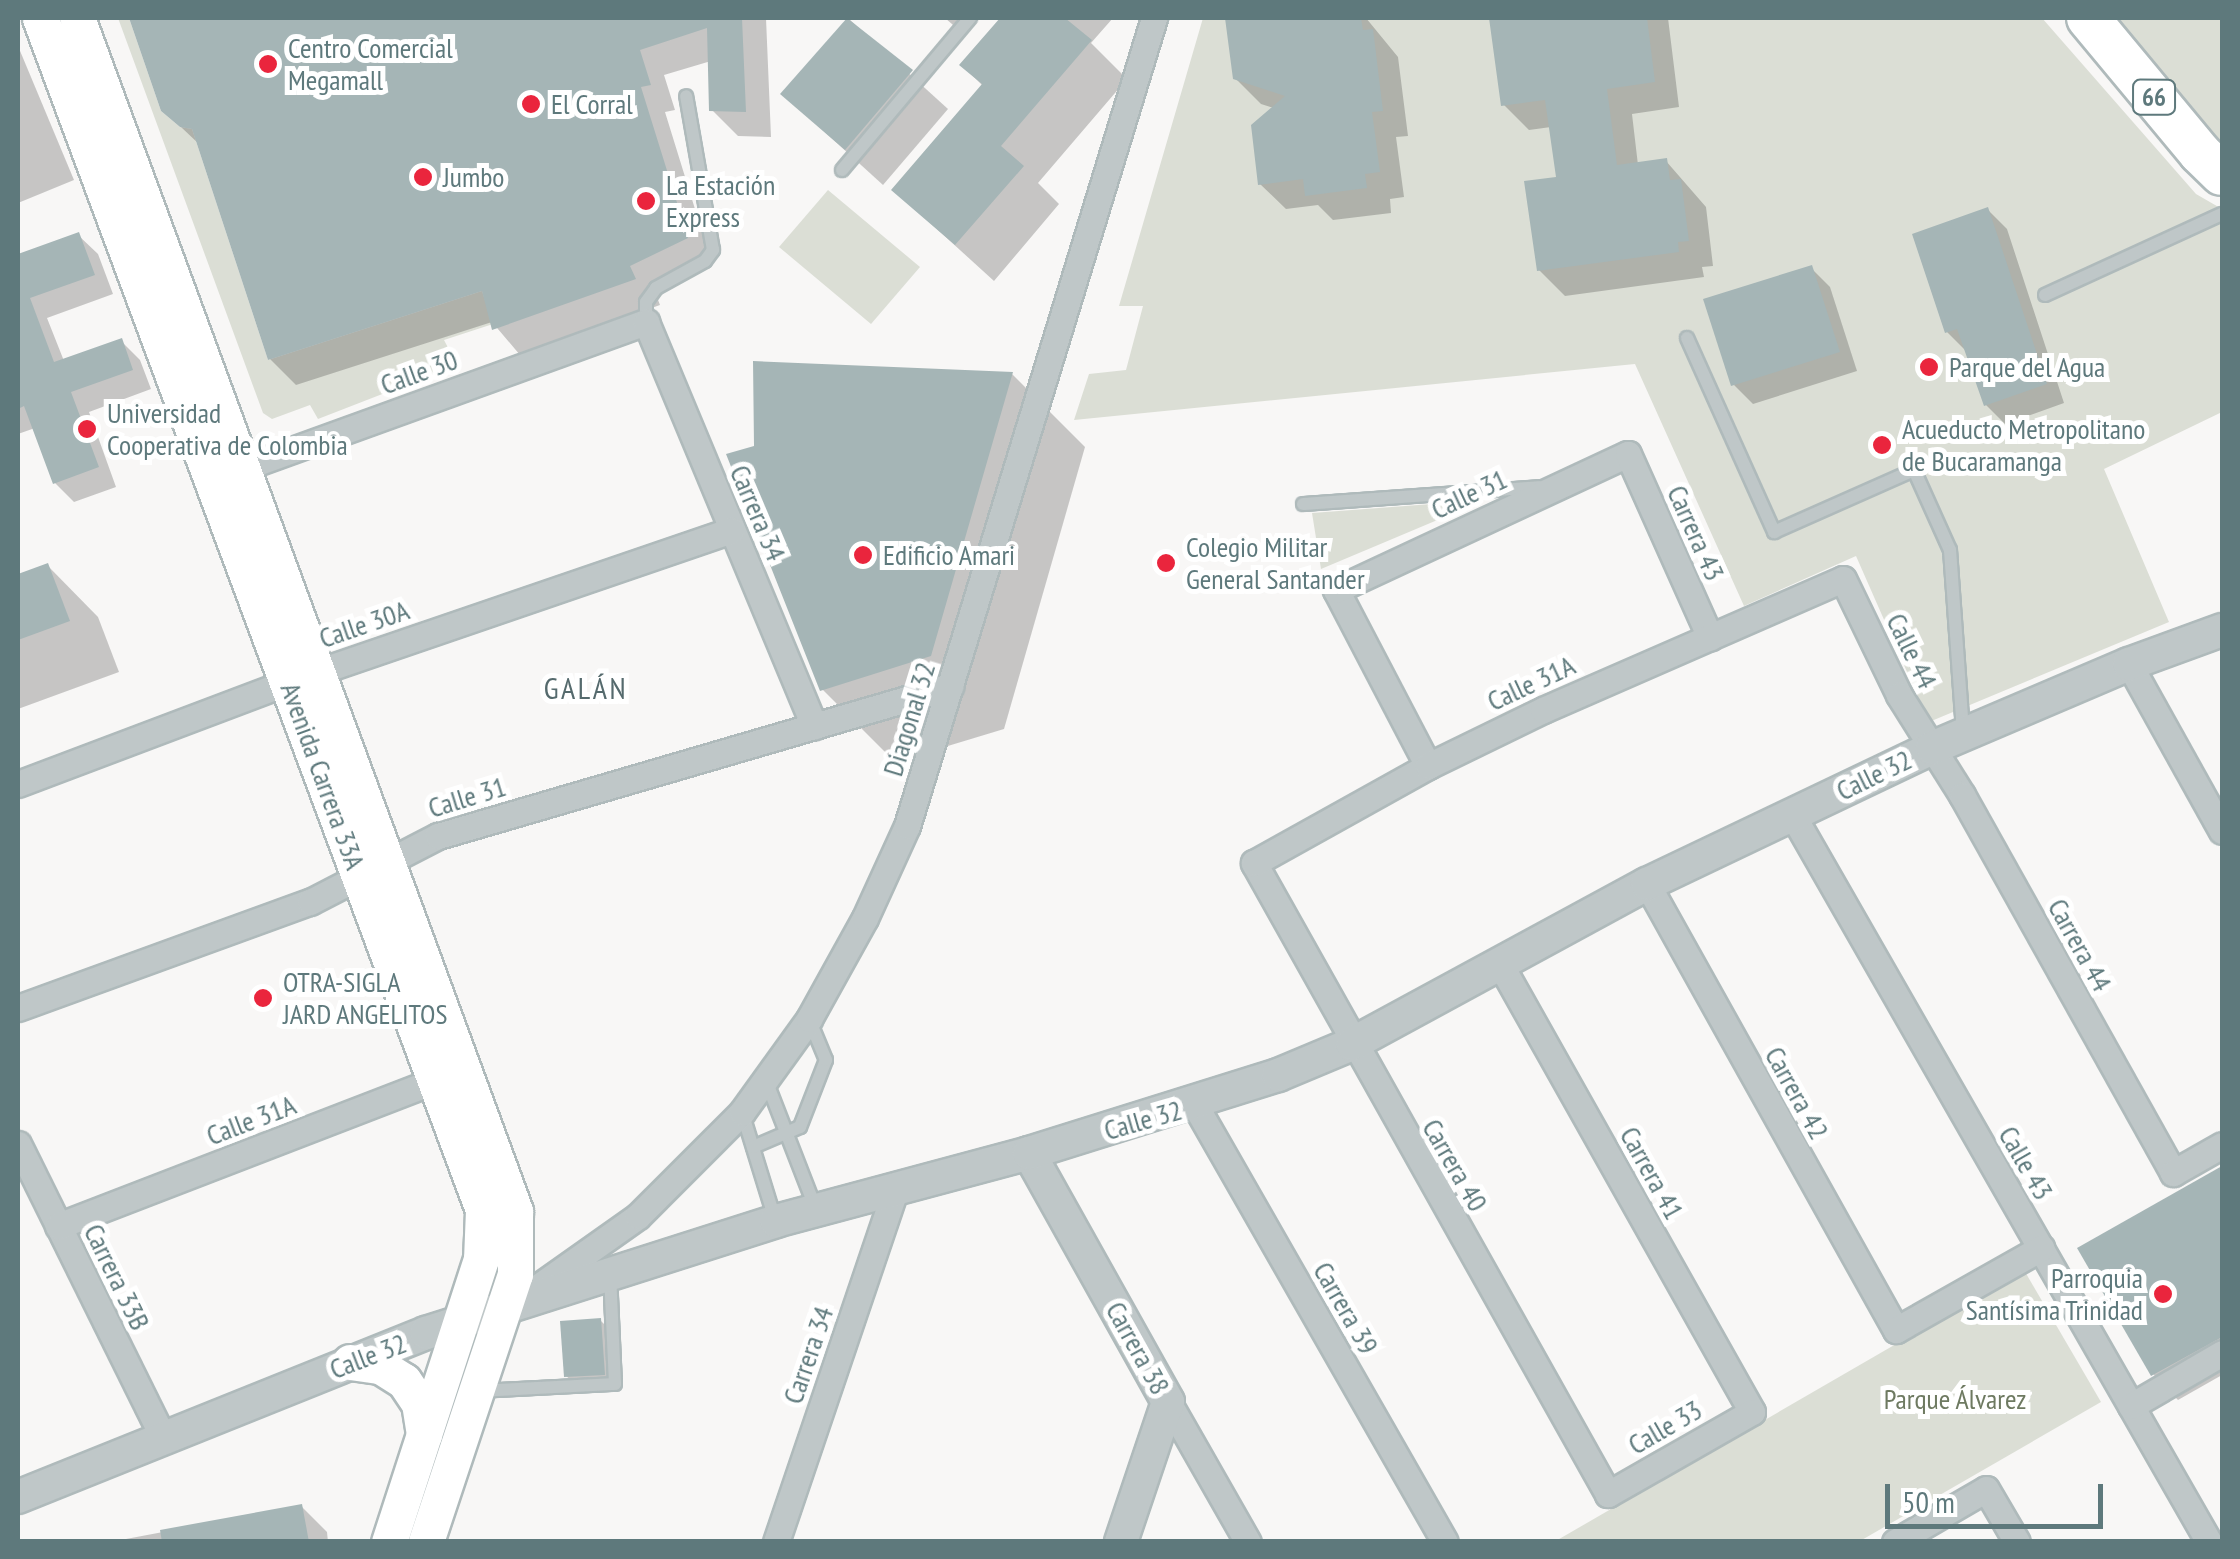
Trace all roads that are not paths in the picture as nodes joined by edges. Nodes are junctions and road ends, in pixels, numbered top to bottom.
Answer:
1 (40, 18) edge
2 (77, 18) edge
3 (970, 18) edge
4 (1154, 18) edge
5 (2088, 18) edge
6 (686, 96) dead end
7 (842, 170) dead end
8 (2222, 174) edge
9 (2222, 214) edge
10 (146, 257) junction
11 (2046, 295) dead end
12 (646, 322) junction
13 (1688, 338) dead end
14 (1628, 454) joint
15 (227, 473) junction
16 (1558, 486) junction
17 (1302, 504) dead end
18 (732, 530) junction
19 (1844, 579) joint
20 (2222, 630) edge
21 (1710, 637) junction
22 (2129, 664) junction
23 (303, 677) junction
24 (951, 686) junction
25 (814, 726) junction
26 (1963, 735) junction
27 (1932, 748) junction
28 (1428, 766) junction
29 (18, 784) edge
30 (1792, 814) junction
31 (2222, 831) edge
32 (1254, 863) joint
33 (374, 868) junction
34 (1647, 884) junction
35 (1500, 964) junction
36 (18, 1008) edge
37 (810, 1018) junction
38 (1352, 1044) junction
39 (450, 1074) junction
40 (767, 1083) junction
41 (1195, 1104) junction
42 (742, 1112) junction
43 (786, 1133) junction
44 (18, 1144) edge
45 (2222, 1145) edge
46 (753, 1147) junction
47 (1029, 1153) junction
48 (896, 1188) junction
49 (816, 1210) junction
50 (776, 1221) junction
51 (58, 1226) junction
52 (2040, 1248) junction
53 (610, 1274) junction
54 (506, 1307) junction
55 (463, 1321) junction
56 (2222, 1353) edge
57 (350, 1362) junction
58 (477, 1391) junction
59 (1168, 1402) junction
60 (2131, 1406) junction
61 (1752, 1412) joint
62 (424, 1435) junction
63 (163, 1438) junction
64 (1608, 1494) joint
65 (18, 1497) edge
66 (389, 1542) edge
67 (426, 1542) edge
68 (776, 1542) edge
69 (1122, 1542) edge
70 (1248, 1542) edge
71 (1445, 1542) edge
72 (1895, 1542) edge
73 (2016, 1542) edge
74 (2209, 1542) edge

1 - 10 main road, Avenida Carrera 33A
2 - 10 main road, Avenida Carrera 33A
3 - 7 lane
4 - 24 street, Diagonal 32
5 - 8 highway, 66
6 - 12 lane
9 - 11 lane
10 - 15 main road, Avenida Carrera 33A
12 - 15 street, Calle 30
12 - 18 street, Carrera 34
13 - 26 lane
14 - 16 street, Calle 31
14 - 21 street, Carrera 43
15 - 23 main road, Avenida Carrera 33A
16 - 17 lane
16 - 28 street, Calle 31
18 - 23 street, Calle 30A
18 - 25 street, Carrera 34
19 - 21 street, Calle 31A
19 - 27 street, Calle 44
20 - 22 street, Calle 32
21 - 28 street, Calle 31A
22 - 26 street, Calle 32
22 - 31 street
23 - 29 street, Calle 30A
23 - 33 main road, Avenida Carrera 33A
24 - 25 street, Calle 31
24 - 37 street, Diagonal 32
25 - 33 street, Calle 31
26 - 27 street, Calle 32
27 - 30 street, Calle 32
27 - 45 street, Carrera 44
28 - 32 street, Calle 31A
30 - 34 street, Calle 32
30 - 52 street, Calle 43
32 - 38 street, Carrera 40
33 - 36 street, Calle 31
33 - 39 main road, Avenida Carrera 33A
34 - 35 street, Calle 32
34 - 52 street, Carrera 42
35 - 38 street, Calle 32
35 - 61 street, Carrera 41
37 - 40 street, Diagonal 32
37 - 43 lane
38 - 41 street, Calle 32
38 - 64 street, Carrera 40
39 - 51 street, Calle 31A
39 - 54 main road, Avenida Carrera 33A
39 - 55 main road, Avenida Carrera 33A
40 - 42 street, Diagonal 32
40 - 43 lane
41 - 47 street, Calle 32
41 - 71 street, Carrera 39
42 - 46 lane
42 - 54 street, Diagonal 32
43 - 46 lane
43 - 49 lane
44 - 51 street, Carrera 33B
46 - 50 lane
47 - 48 street, Calle 32
47 - 59 street, Carrera 38
48 - 49 street, Calle 32
48 - 68 street, Carrera 34
49 - 50 street, Calle 32
50 - 53 street, Calle 32
51 - 63 street, Carrera 33B
52 - 60 street, Calle 43
53 - 54 street, Calle 32
53 - 58 lane
54 - 55 street, Calle 32
54 - 58 main road, Avenida Carrera 33A
55 - 57 street, Calle 32
55 - 62 main road, Avenida Carrera 33A
56 - 60 street
57 - 62 main road
57 - 63 street, Calle 32
58 - 67 main road, Avenida Carrera 33A
59 - 69 street
59 - 70 street, Carrera 38
60 - 74 street, Calle 43
61 - 64 street, Calle 33
62 - 66 main road, Avenida Carrera 33A
63 - 65 street, Calle 32
72 - 73 street

